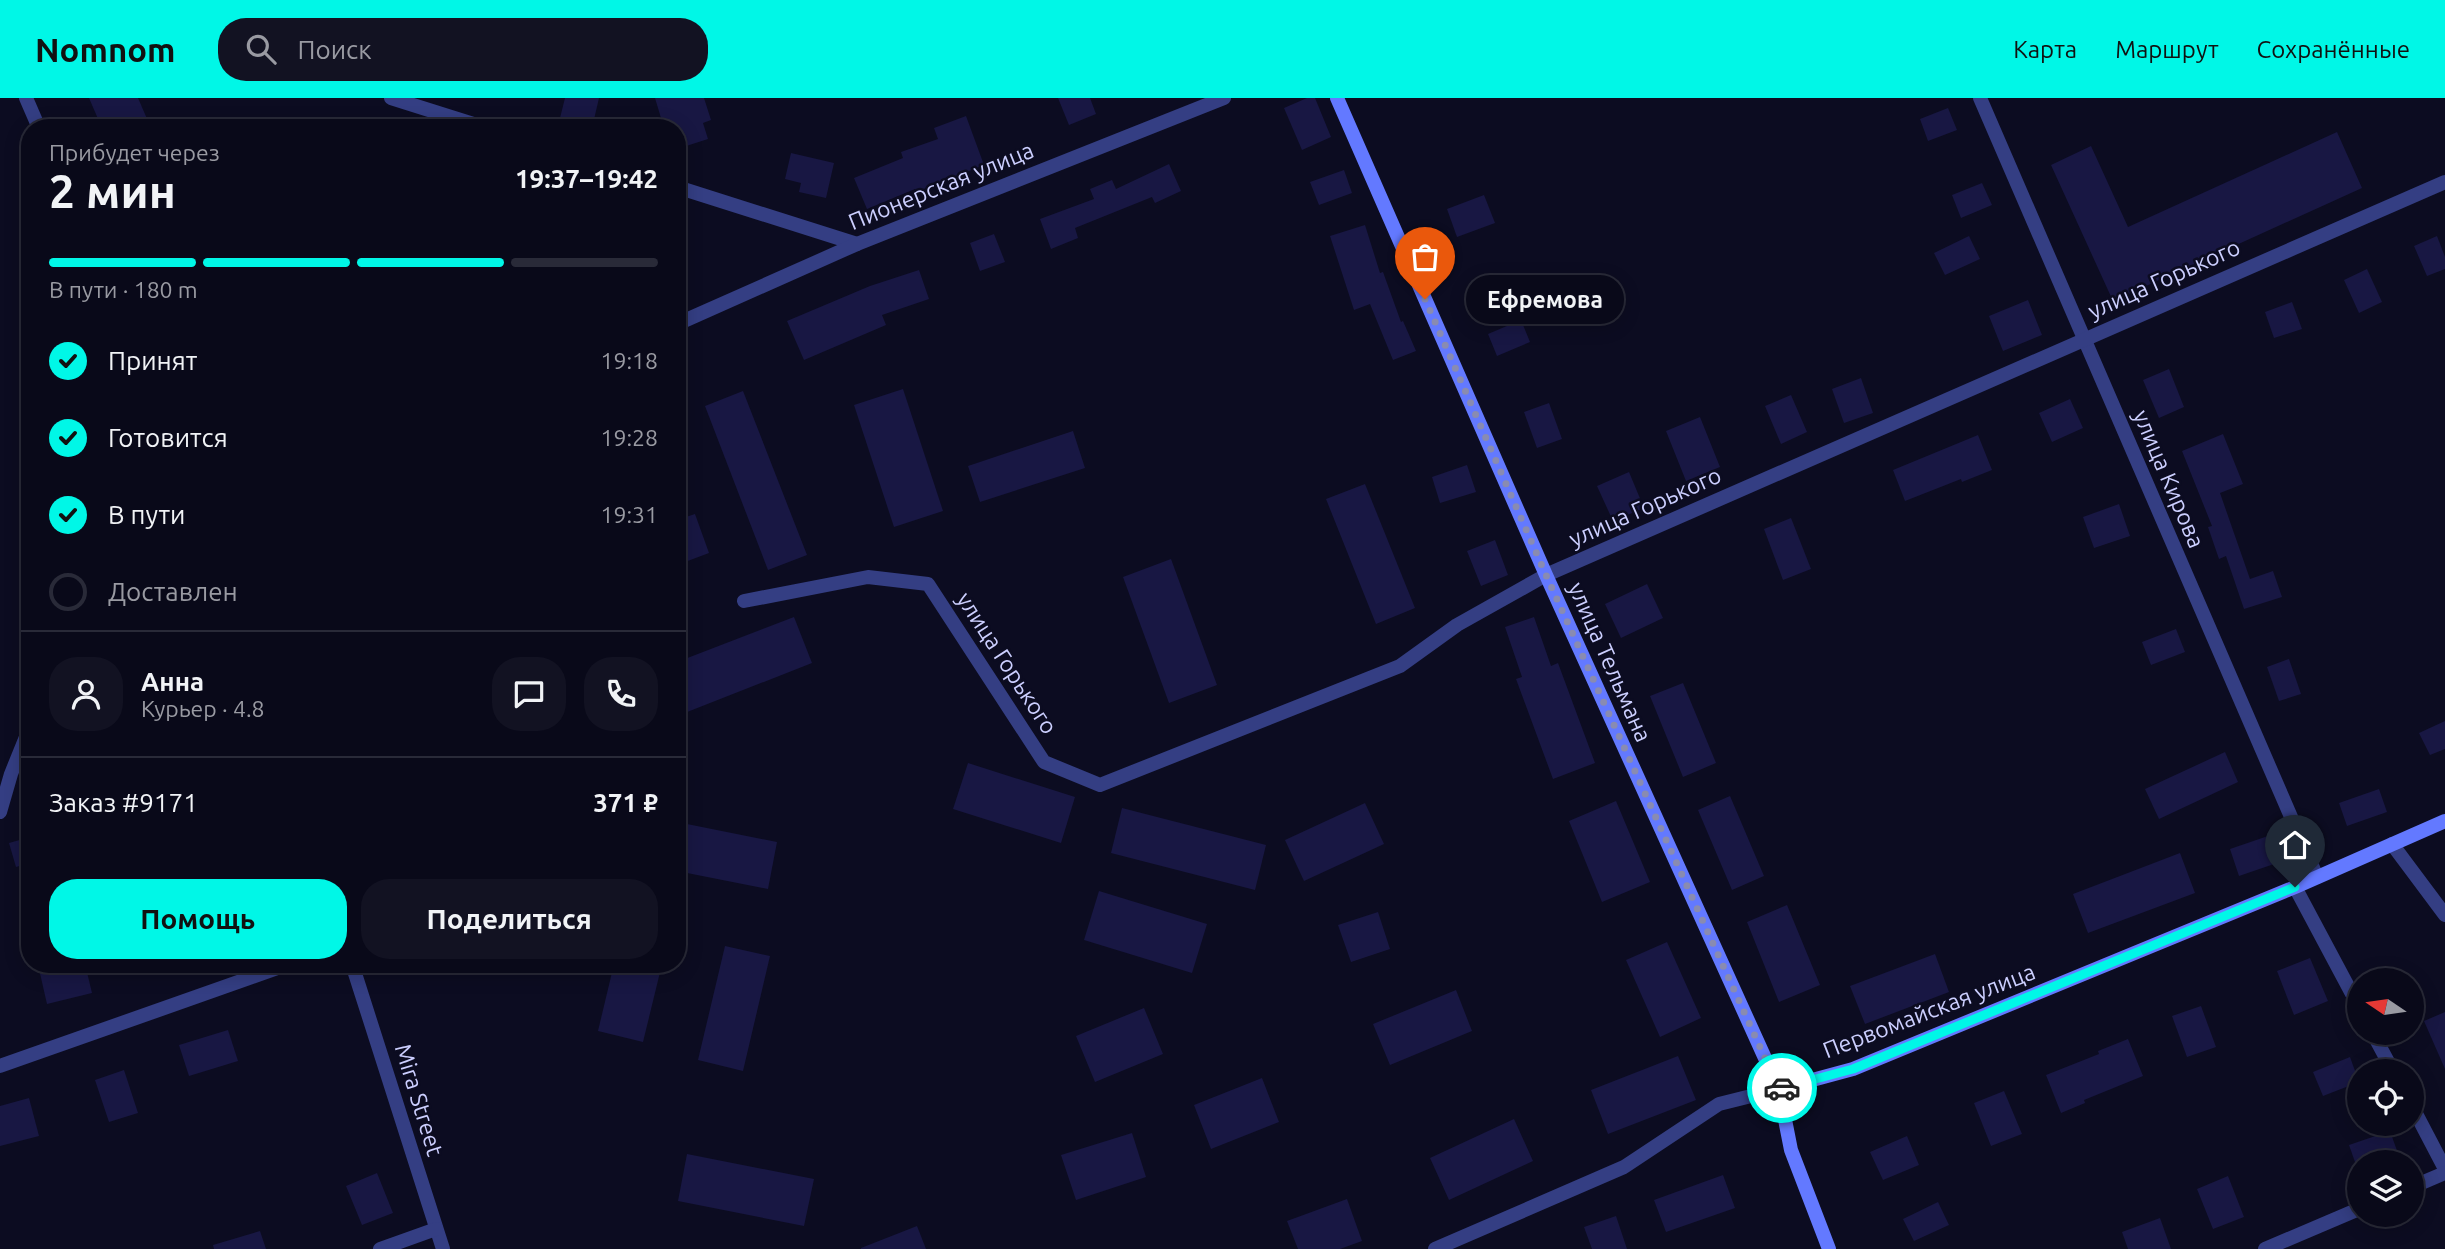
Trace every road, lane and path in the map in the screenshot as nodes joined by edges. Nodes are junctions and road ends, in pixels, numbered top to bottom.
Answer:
1 (26, 98) edge
2 (391, 98) edge
3 (1224, 98) edge
4 (1337, 98) edge
5 (1980, 98) edge
6 (35, 119) edge
7 (458, 119) edge
8 (2445, 182) edge
9 (686, 190) edge
10 (857, 244) junction
11 (686, 320) edge
12 (2084, 340) junction
13 (1546, 575) junction
14 (744, 601) dead end
15 (21, 749) edge
16 (0, 812) edge
17 (2445, 821) edge
18 (2392, 844) junction
19 (2316, 877) junction
20 (2295, 887) junction
21 (2445, 915) edge
22 (264, 973) edge
23 (355, 973) edge
24 (2347, 984) edge
25 (0, 1066) edge
26 (1779, 1089) junction
27 (2424, 1130) edge
28 (2445, 1171) edge
29 (2424, 1181) edge
30 (2347, 1214) edge
31 (436, 1229) junction
32 (380, 1249) edge
33 (443, 1249) edge
34 (1435, 1249) edge
35 (1829, 1249) edge
36 (2265, 1249) edge

1 - 6 street
2 - 7 street
3 - 10 street, Пионерская улица
4 - 13 street, улица Тельмана
5 - 12 street, улица Кирова
8 - 12 street, улица Горького
9 - 10 street
10 - 11 street, Пионерская улица
12 - 13 street, улица Горького
12 - 19 street, улица Кирова
13 - 14 street, улица Горького
13 - 26 street, улица Тельмана
15 - 16 street
17 - 18 street, Первомайская улица
18 - 19 street, Первомайская улица
18 - 21 street
19 - 20 street, Первомайская улица
20 - 24 street
20 - 26 street, Первомайская улица
22 - 25 street
23 - 31 street, Mira Street
26 - 34 street, Первомайская улица
26 - 35 street, улица Тельмана
27 - 28 street
28 - 29 street
30 - 36 street
31 - 32 street
31 - 33 street, Mira Street

